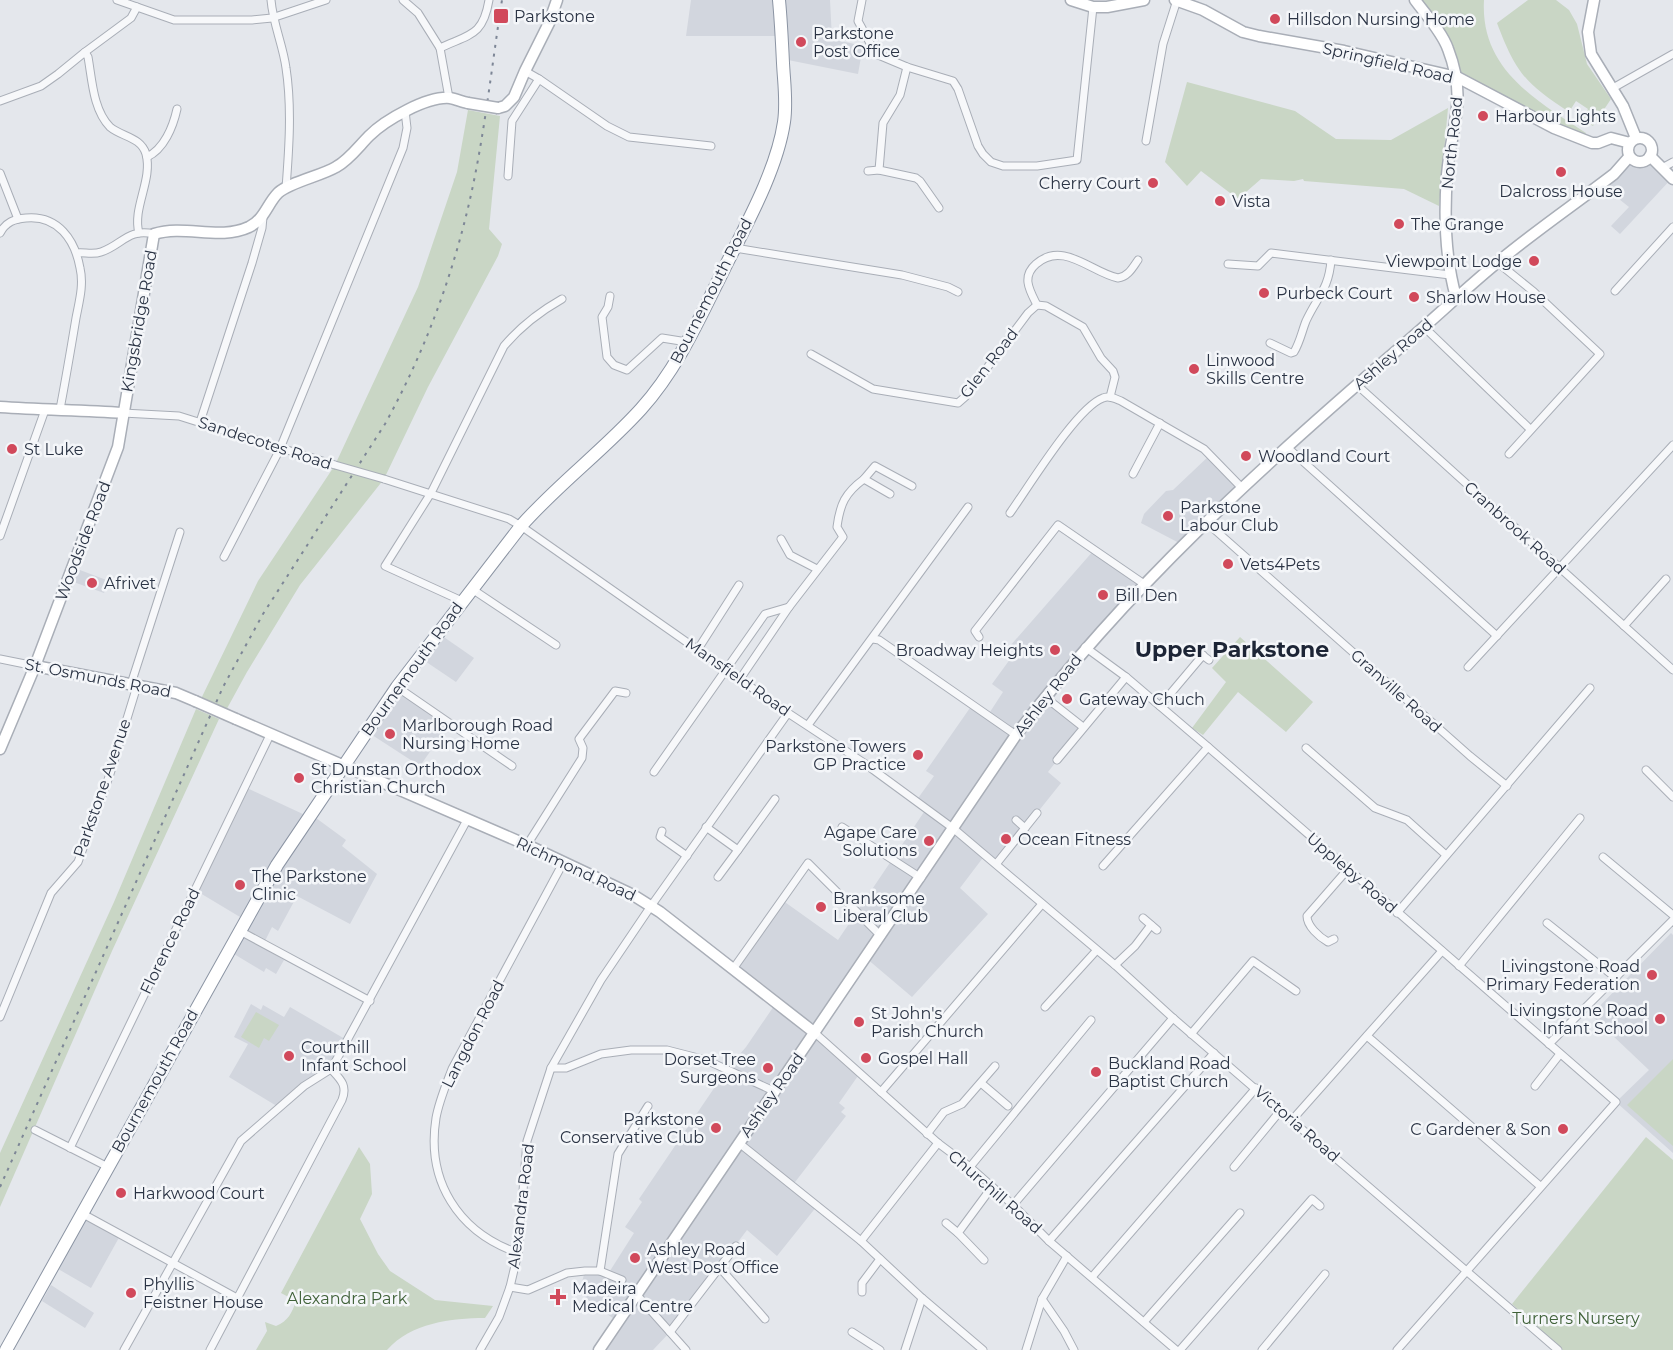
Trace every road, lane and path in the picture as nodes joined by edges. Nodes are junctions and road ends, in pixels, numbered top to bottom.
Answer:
1 (117, 0) edge
2 (271, 0) edge
3 (326, 0) edge
4 (404, 0) edge
5 (489, 0) edge
6 (557, 0) edge
7 (779, 0) edge
8 (862, 0) edge
9 (1071, 0) edge
10 (1144, 0) edge
11 (1176, 0) edge
12 (1415, 0) edge
13 (1594, 0) edge
14 (137, 7) junction
15 (1093, 7) junction
16 (273, 18) junction
17 (440, 48) junction
18 (84, 52) junction
19 (1673, 54) edge
20 (907, 67) junction
21 (525, 71) junction
22 (1456, 77) junction
23 (539, 79) junction
24 (1612, 88) junction
25 (449, 98) junction
26 (0, 101) edge
27 (177, 109) dead end
28 (405, 111) junction
29 (1146, 141) dead end
30 (1633, 141) junction
31 (711, 146) dead end
32 (1650, 156) junction
33 (147, 157) junction
34 (1629, 157) junction
35 (1673, 162) edge
36 (1662, 168) junction
37 (879, 170) junction
38 (868, 171) dead end
39 (0, 173) edge
40 (508, 176) dead end
41 (1673, 179) edge
42 (286, 188) junction
43 (939, 208) dead end
44 (263, 217) junction
45 (18, 219) junction
46 (1673, 227) edge
47 (139, 232) junction
48 (0, 233) edge
49 (154, 234) junction
50 (735, 248) junction
51 (77, 253) junction
52 (1138, 260) dead end
53 (1331, 260) junction
54 (1497, 262) junction
55 (1228, 264) dead end
56 (1450, 275) junction
57 (1115, 278) junction
58 (1112, 286) dead end
59 (1615, 291) dead end
60 (958, 292) dead end
61 (610, 296) dead end
62 (1456, 297) junction
63 (562, 299) dead end
64 (1037, 305) junction
65 (1424, 327) junction
66 (687, 342) junction
67 (1270, 343) dead end
68 (812, 354) dead end
69 (1357, 385) junction
70 (1110, 397) junction
71 (0, 407) edge
72 (60, 409) junction
73 (45, 410) junction
74 (123, 413) junction
75 (200, 422) junction
76 (1160, 423) junction
77 (1530, 429) junction
78 (1673, 445) edge
79 (280, 446) junction
80 (1287, 447) junction
81 (1509, 454) dead end
82 (1132, 474) dead end
83 (864, 479) junction
84 (912, 486) dead end
85 (1242, 488) junction
86 (431, 493) junction
87 (890, 494) dead end
88 (968, 507) dead end
89 (1010, 513) dead end
90 (1206, 522) junction
91 (521, 526) junction
92 (180, 532) dead end
93 (0, 536) edge
94 (781, 539) dead end
95 (224, 557) dead end
96 (817, 569) junction
97 (1560, 569) junction
98 (1666, 579) dead end
99 (1144, 584) junction
100 (739, 585) dead end
101 (472, 589) junction
102 (462, 601) junction
103 (789, 607) junction
104 (1624, 626) junction
105 (974, 633) dead end
106 (1497, 636) junction
107 (873, 639) junction
108 (555, 645) dead end
109 (1085, 648) junction
110 (1193, 648) dead end
111 (698, 649) junction
112 (0, 660) edge
113 (35, 666) junction
114 (1468, 667) dead end
115 (726, 669) junction
116 (1673, 670) edge
117 (1126, 677) junction
118 (740, 679) junction
119 (134, 685) junction
120 (397, 687) junction
121 (1590, 688) dead end
122 (626, 693) dead end
123 (1045, 697) junction
124 (1160, 706) junction
125 (788, 713) junction
126 (808, 725) junction
127 (1083, 727) junction
128 (270, 735) junction
129 (1016, 735) junction
130 (1208, 747) junction
131 (1306, 747) dead end
132 (0, 749) edge
133 (1057, 760) dead end
134 (342, 766) junction
135 (512, 766) dead end
136 (1646, 770) dead end
137 (654, 772) dead end
138 (1507, 786) junction
139 (1673, 797) edge
140 (775, 799) dead end
141 (1037, 813) dead end
142 (1580, 818) dead end
143 (467, 820) junction
144 (1016, 820) dead end
145 (706, 828) junction
146 (842, 828) dead end
147 (1025, 828) junction
148 (954, 829) junction
149 (662, 831) dead end
150 (527, 845) junction
151 (738, 850) junction
152 (1446, 855) junction
153 (687, 856) junction
154 (1603, 857) dead end
155 (563, 863) junction
156 (997, 863) junction
157 (1102, 866) dead end
158 (1348, 869) junction
159 (718, 878) dead end
160 (921, 878) junction
161 (1042, 904) junction
162 (651, 906) junction
163 (1397, 913) junction
164 (1673, 915) edge
165 (1143, 918) dead end
166 (1673, 920) edge
167 (1547, 923) dead end
168 (240, 931) junction
169 (881, 936) junction
170 (1334, 939) dead end
171 (1096, 951) junction
172 (1442, 951) junction
173 (1115, 965) junction
174 (1459, 966) junction
175 (733, 969) junction
176 (1616, 978) junction
177 (1296, 991) dead end
178 (370, 1001) junction
179 (1050, 1005) dead end
180 (0, 1017) edge
181 (1173, 1018) junction
182 (1091, 1020) dead end
183 (815, 1033) junction
184 (1191, 1034) junction
185 (1367, 1036) junction
186 (1549, 1044) junction
187 (1214, 1053) junction
188 (1560, 1054) junction
189 (995, 1066) dead end
190 (551, 1068) junction
191 (331, 1069) junction
192 (981, 1083) junction
193 (1534, 1086) dead end
194 (1256, 1088) junction
195 (776, 1092) junction
196 (881, 1092) junction
197 (648, 1106) dead end
198 (1008, 1106) dead end
199 (1281, 1110) junction
200 (1292, 1120) junction
201 (34, 1130) dead end
202 (927, 1134) junction
203 (740, 1143) junction
204 (938, 1143) junction
205 (70, 1148) junction
206 (108, 1167) junction
207 (970, 1167) junction
208 (1234, 1167) dead end
209 (1540, 1186) junction
210 (992, 1187) junction
211 (1013, 1205) junction
212 (1320, 1206) dead end
213 (1240, 1213) dead end
214 (83, 1214) junction
215 (946, 1223) dead end
216 (957, 1233) junction
217 (861, 1241) junction
218 (1050, 1241) junction
219 (736, 1246) dead end
220 (518, 1252) junction
221 (1067, 1256) junction
222 (880, 1259) junction
223 (984, 1260) dead end
224 (172, 1262) junction
225 (720, 1268) junction
226 (600, 1271) junction
227 (1466, 1271) junction
228 (1325, 1274) dead end
229 (1092, 1277) junction
230 (622, 1280) dead end
231 (510, 1287) junction
232 (862, 1292) dead end
233 (637, 1295) junction
234 (237, 1298) junction
235 (921, 1298) junction
236 (1042, 1299) junction
237 (765, 1319) dead end
238 (1144, 1322) junction
239 (670, 1332) junction
240 (852, 1332) dead end
241 (6, 1350) edge
242 (124, 1350) edge
243 (210, 1350) edge
244 (480, 1350) edge
245 (599, 1350) edge
246 (686, 1350) edge
247 (880, 1350) edge
248 (904, 1350) edge
249 (983, 1350) edge
250 (1026, 1350) edge
251 (1074, 1350) edge
252 (1178, 1350) edge
253 (1262, 1350) edge
254 (1397, 1350) edge
255 (1558, 1350) edge

1 - 14 street
2 - 16 street
3 - 16 street
4 - 17 street
5 - 17 street
6 - 21 street
7 - 50 highway, Bournemouth Road
8 - 20 street
9 - 15 street
10 - 15 street
11 - 22 street, Springfield Road
11 - 29 street
12 - 22 street, North Road
13 - 24 street
14 - 16 street
14 - 18 street
15 - 20 street
16 - 42 street
17 - 25 street
18 - 26 street
18 - 33 street
19 - 24 street
20 - 37 street
21 - 23 street
21 - 25 street, bridge
22 - 30 street, Springfield Road
22 - 56 street, North Road
23 - 31 street
23 - 40 street
24 - 30 street
25 - 28 street
27 - 33 street
28 - 42 street
28 - 79 street
30 - 32 street
30 - 34 street
32 - 34 street
32 - 36 street
33 - 47 street
34 - 54 street, Ashley Road
35 - 36 street
36 - 41 street
37 - 38 street
37 - 43 street
39 - 45 street
42 - 44 street, Kingsbridge Road
44 - 49 street, Kingsbridge Road
44 - 75 street
45 - 48 street
45 - 51 street
46 - 59 street
47 - 49 street
47 - 51 street
49 - 74 street, Kingsbridge Road
50 - 60 street
50 - 66 highway, Bournemouth Road
51 - 72 street
52 - 57 street
53 - 55 street
53 - 56 street
53 - 67 street
54 - 62 street, Ashley Road
54 - 77 street
56 - 62 street, North Road
57 - 58 street
57 - 64 street
61 - 66 street
62 - 65 street, Ashley Road
63 - 86 street
64 - 68 street, Glen Road
64 - 70 street
65 - 69 street, Ashley Road
65 - 77 street
66 - 91 highway, Bournemouth Road
69 - 80 street, Ashley Road
69 - 97 street, Cranbrook Road
70 - 76 street
70 - 89 street
71 - 73 street, Sandecotes Road
72 - 73 street, Sandecotes Road
72 - 74 street, Sandecotes Road
73 - 93 street
74 - 75 street, Sandecotes Road
74 - 113 street, Woodside Road
75 - 79 street, Sandecotes Road
76 - 82 street
76 - 85 street
77 - 81 street
78 - 97 street
79 - 86 street, Sandecotes Road, bridge
79 - 95 street
80 - 85 street, Ashley Road
80 - 106 street
83 - 84 street
83 - 87 street
83 - 96 street
85 - 90 street, Ashley Road
86 - 91 street, Sandecotes Road
86 - 102 street
88 - 107 street
90 - 99 street, Ashley Road
90 - 138 street, Granville Road
91 - 101 highway, Bournemouth Road
91 - 111 street, Mansfield Road
92 - 119 street, Parkstone Avenue
94 - 96 street
96 - 103 street
97 - 104 street, Cranbrook Road
97 - 106 street
98 - 104 street
99 - 105 street
99 - 109 street, Ashley Road
100 - 111 street
101 - 102 highway, Bournemouth Road
101 - 108 street
102 - 120 highway, Bournemouth Road
103 - 115 street
103 - 118 street
104 - 116 street, Cranbrook Road
106 - 114 street
107 - 126 street
107 - 129 street
109 - 117 street, Uppleby Road
109 - 123 street, Ashley Road
110 - 124 street
111 - 115 street, Mansfield Road
112 - 113 street, St. Osmunds Road
113 - 119 street, St. Osmunds Road
113 - 132 street, Woodside Road
115 - 118 street, Mansfield Road
115 - 137 street
117 - 124 street, Uppleby Road
117 - 127 street
118 - 125 street, Mansfield Road
119 - 128 street, St. Osmunds Road, bridge
119 - 180 street, Parkstone Avenue
120 - 134 highway, Bournemouth Road
120 - 135 street
121 - 138 street
122 - 150 street
123 - 127 street
123 - 129 street, Ashley Road
124 - 130 street, Uppleby Road
125 - 126 street, Mansfield Road
125 - 145 street, Alexandra Road
126 - 148 street, Mansfield Road
127 - 133 street
128 - 134 street, Richmond Road
128 - 205 street, Florence Road
129 - 148 street, Ashley Road
130 - 157 street
130 - 158 street, Uppleby Road
131 - 152 street
134 - 143 street, Richmond Road
134 - 168 highway, Bournemouth Road
136 - 139 street
138 - 152 street
140 - 151 street
141 - 147 street
142 - 174 street
143 - 150 street, Richmond Road
143 - 178 street
144 - 147 street
145 - 151 street
145 - 153 street, Alexandra Road
146 - 160 street
147 - 156 street
148 - 156 street, Victoria Road
148 - 160 street, Ashley Road
149 - 153 street
150 - 155 street, Richmond Road
151 - 159 street
152 - 163 street
153 - 162 street, Alexandra Road
154 - 164 street
155 - 162 street, Richmond Road
155 - 220 street, Langdon Road
156 - 161 street, Victoria Road
158 - 163 street, Uppleby Road
158 - 170 street
160 - 169 street, Ashley Road
161 - 171 street, Victoria Road
161 - 196 street
162 - 175 street, Richmond Road
162 - 190 street, Alexandra Road
163 - 172 street, Uppleby Road
165 - 173 street
166 - 176 street
167 - 176 street
168 - 178 street
168 - 206 highway, Bournemouth Road
169 - 175 street
169 - 183 street, Ashley Road
171 - 173 street, Victoria Road
171 - 179 street
172 - 174 street, Uppleby Road
172 - 185 street
173 - 181 street, Victoria Road
174 - 186 street, Uppleby Road
175 - 183 street, Richmond Road
176 - 186 street
177 - 184 street
178 - 191 street
181 - 184 street, Victoria Road
181 - 211 street
182 - 207 street
183 - 195 street, Ashley Road
183 - 196 street, Churchill Road
184 - 187 street, Victoria Road
185 - 200 street
185 - 209 street
186 - 188 street, Uppleby Road
187 - 194 street, Victoria Road
187 - 218 street
188 - 193 street
188 - 209 street, Uppleby Road
189 - 192 street
190 - 195 street
190 - 220 street, Alexandra Road
191 - 224 street
191 - 234 street
192 - 198 street
192 - 202 street
194 - 199 street, Victoria Road
194 - 229 street
195 - 203 street, Ashley Road
196 - 202 street, Churchill Road
197 - 226 street
199 - 200 street, Victoria Road
199 - 208 street
200 - 227 street, Victoria Road
201 - 205 street
202 - 204 street, Churchill Road
203 - 217 street
203 - 233 street, Ashley Road
204 - 207 street, Churchill Road
204 - 217 street
205 - 206 street
206 - 214 highway, Bournemouth Road
207 - 210 street, Churchill Road
209 - 227 street
210 - 211 street, Churchill Road
210 - 216 street
211 - 218 street, Churchill Road
212 - 252 street
213 - 238 street
214 - 224 street
214 - 241 highway, Bournemouth Road
215 - 216 street
216 - 223 street
217 - 222 street
218 - 221 street, Churchill Road
219 - 225 street
220 - 231 street, Alexandra Road
221 - 229 street, Churchill Road
221 - 236 street
222 - 232 street
222 - 235 street
224 - 234 street
224 - 242 street
225 - 237 street
225 - 239 street
226 - 230 street
226 - 231 street
227 - 254 street
227 - 255 street, Victoria Road
228 - 253 street
229 - 238 street, Churchill Road
231 - 244 street, Alexandra Road
233 - 239 street
233 - 245 street, Ashley Road
234 - 243 street
235 - 248 street
235 - 249 street
236 - 250 street
236 - 251 street
238 - 252 street, Churchill Road
239 - 246 street
240 - 247 street

